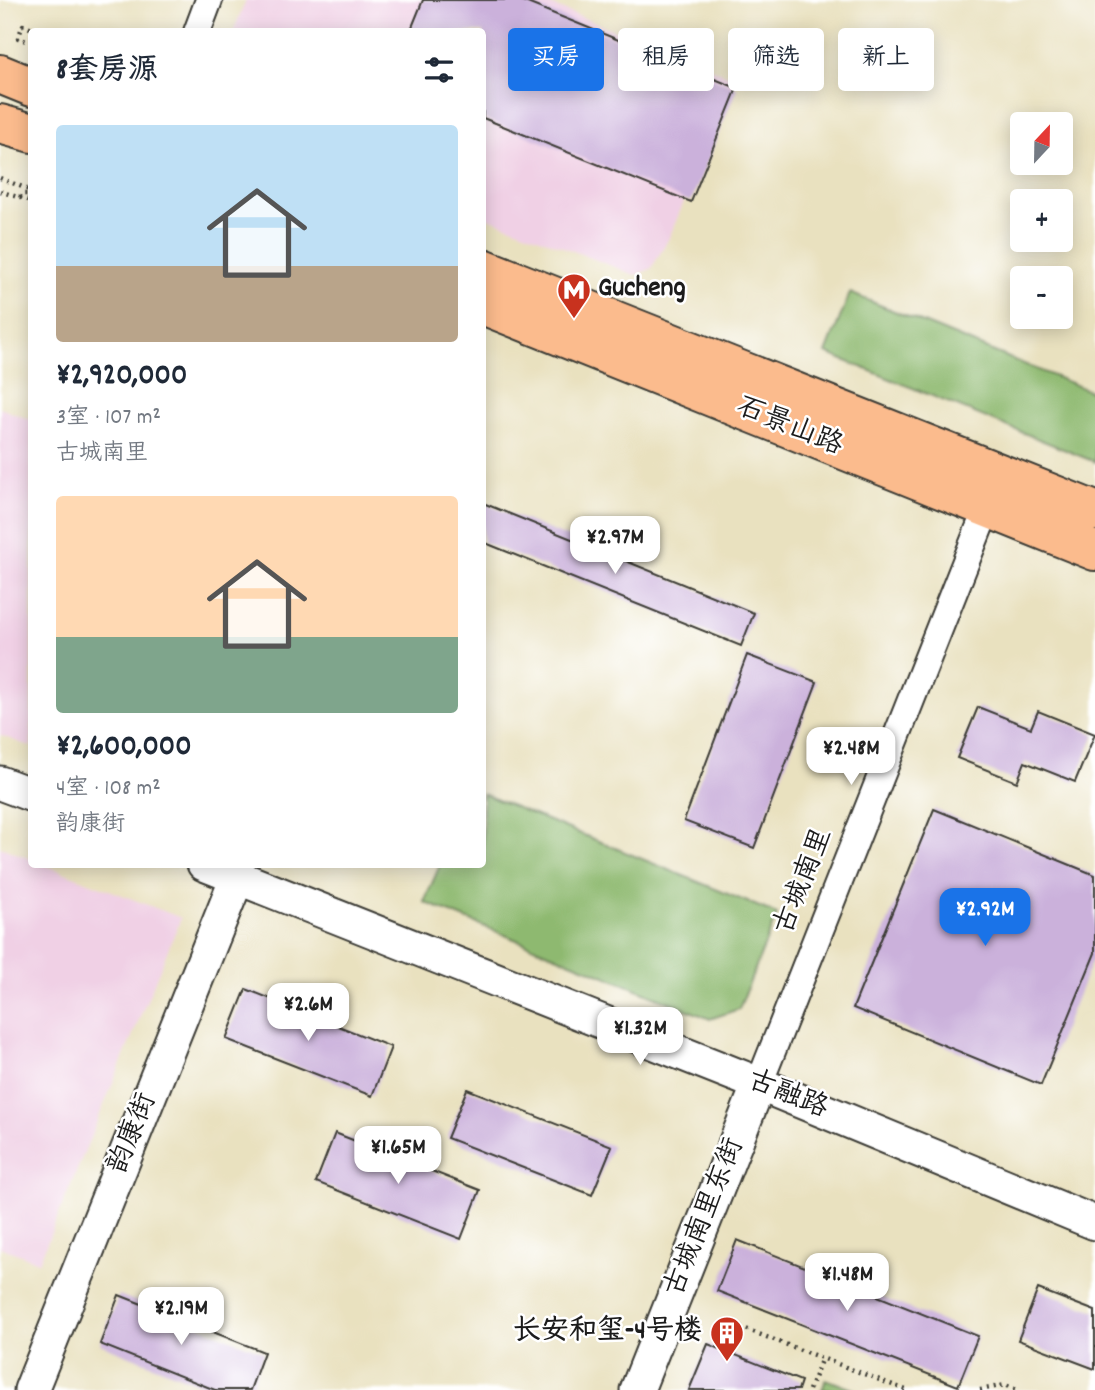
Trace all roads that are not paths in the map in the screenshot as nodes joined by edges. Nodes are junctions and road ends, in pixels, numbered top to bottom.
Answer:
1 (209, 0) edge
2 (198, 28) edge
3 (0, 74) edge
4 (28, 85) edge
5 (0, 124) edge
6 (28, 132) edge
7 (486, 269) edge
8 (486, 306) edge
9 (987, 508) junction
10 (1095, 511) edge
11 (1095, 551) edge
12 (0, 783) edge
13 (28, 794) edge
14 (213, 868) edge
15 (237, 878) junction
16 (759, 1084) junction
17 (1095, 1223) edge
18 (31, 1390) edge
19 (637, 1390) edge

1 - 2 street
3 - 4 main road
5 - 6 main road
7 - 10 main road, 石景山路
8 - 9 main road, 石景山路
9 - 11 main road, 石景山路
9 - 16 street, 古城南里
12 - 13 street
14 - 15 street, 古融路
15 - 16 street, 古融路
15 - 18 street, 韵康街
16 - 17 street, 古融路
16 - 19 street, 古城南里东街

